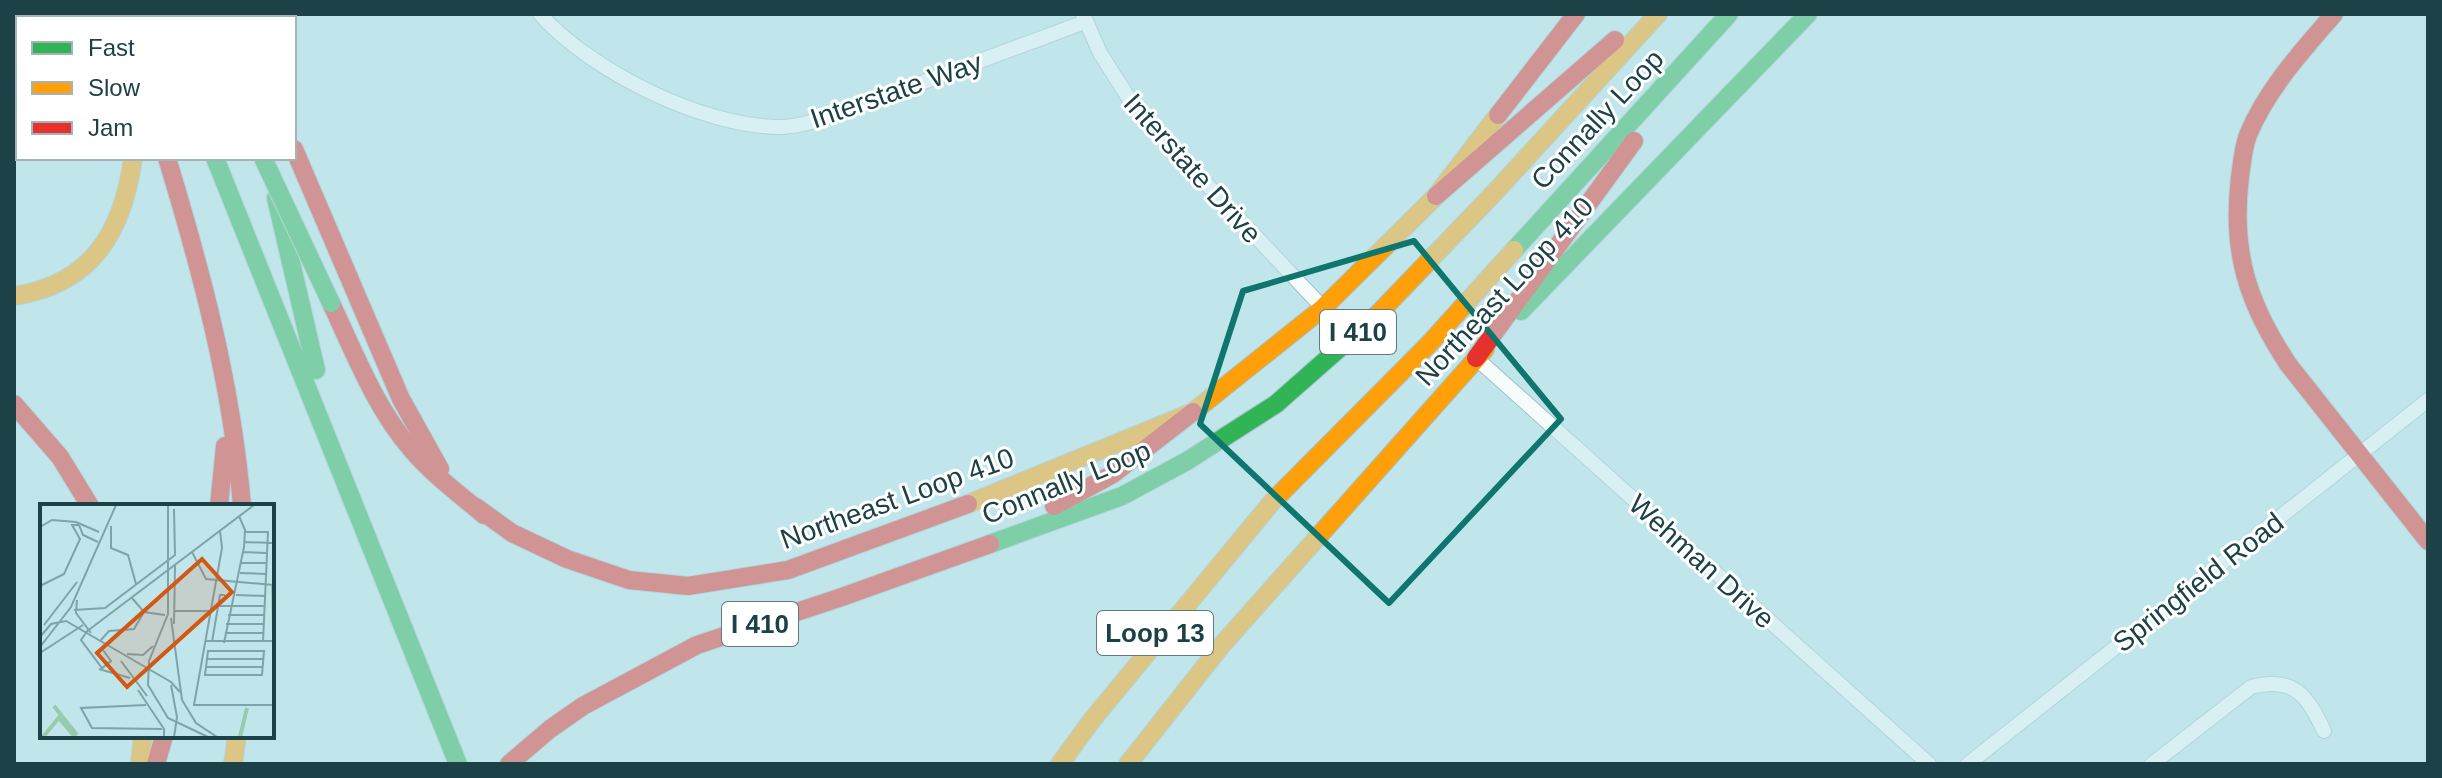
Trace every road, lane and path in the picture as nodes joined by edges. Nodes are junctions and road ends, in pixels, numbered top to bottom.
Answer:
1 (540, 14) edge
2 (1576, 14) edge
3 (1644, 14) edge
4 (1658, 14) edge
5 (1729, 14) edge
6 (1808, 14) edge
7 (2334, 14) edge
8 (1084, 18) edge
9 (1709, 38) junction
10 (296, 154) edge
11 (133, 160) edge
12 (168, 160) edge
13 (216, 160) edge
14 (265, 160) edge
15 (266, 160) edge
16 (1436, 196) junction
17 (14, 296) edge
18 (1323, 308) junction
19 (1476, 358) junction
20 (229, 386) junction
21 (2428, 400) edge
22 (14, 404) edge
23 (1193, 412) junction
24 (2360, 453) junction
25 (338, 463) junction
26 (1272, 502) junction
27 (89, 504) edge
28 (219, 504) edge
29 (242, 504) edge
30 (484, 515) junction
31 (2428, 541) edge
32 (982, 546) junction
33 (2324, 731) dead end
34 (143, 738) edge
35 (163, 738) edge
36 (237, 738) edge
37 (140, 764) edge
38 (156, 764) edge
39 (233, 764) edge
40 (458, 764) edge
41 (509, 764) edge
42 (1038, 764) edge
43 (1060, 764) edge
44 (1128, 764) edge
45 (1929, 764) edge
46 (1968, 764) edge
47 (2152, 764) edge

1 - 8 street, Interstate Way
2 - 16 main road, Northeast Loop 410
3 - 16 main road
4 - 32 main road, Connally Loop / I 410
5 - 9 main road, Connally Loop / I 410
6 - 19 main road, Northeast Loop 410
7 - 24 main road
8 - 18 street, Interstate Drive
9 - 19 main road
9 - 26 main road, Connally Loop / I 410
10 - 30 main road, Northeast Loop 410
11 - 17 main road
12 - 20 main road
13 - 25 main road
14 - 25 main road
15 - 30 main road, bridge
16 - 18 main road, Northeast Loop 410
18 - 23 main road, Northeast Loop 410
19 - 44 main road, Northeast Loop 410
19 - 45 street, Wehman Drive
20 - 28 main road
20 - 29 main road
21 - 24 street, Springfield Road
22 - 27 main road
23 - 30 main road, Northeast Loop 410
23 - 32 main road
24 - 31 main road
24 - 46 street, Springfield Road
25 - 40 main road
26 - 42 main road, Loop 13
26 - 43 main road, Connally Loop / I 410
32 - 41 main road, Connally Loop / I 410
33 - 47 street
34 - 37 main road
35 - 38 main road
36 - 39 main road

